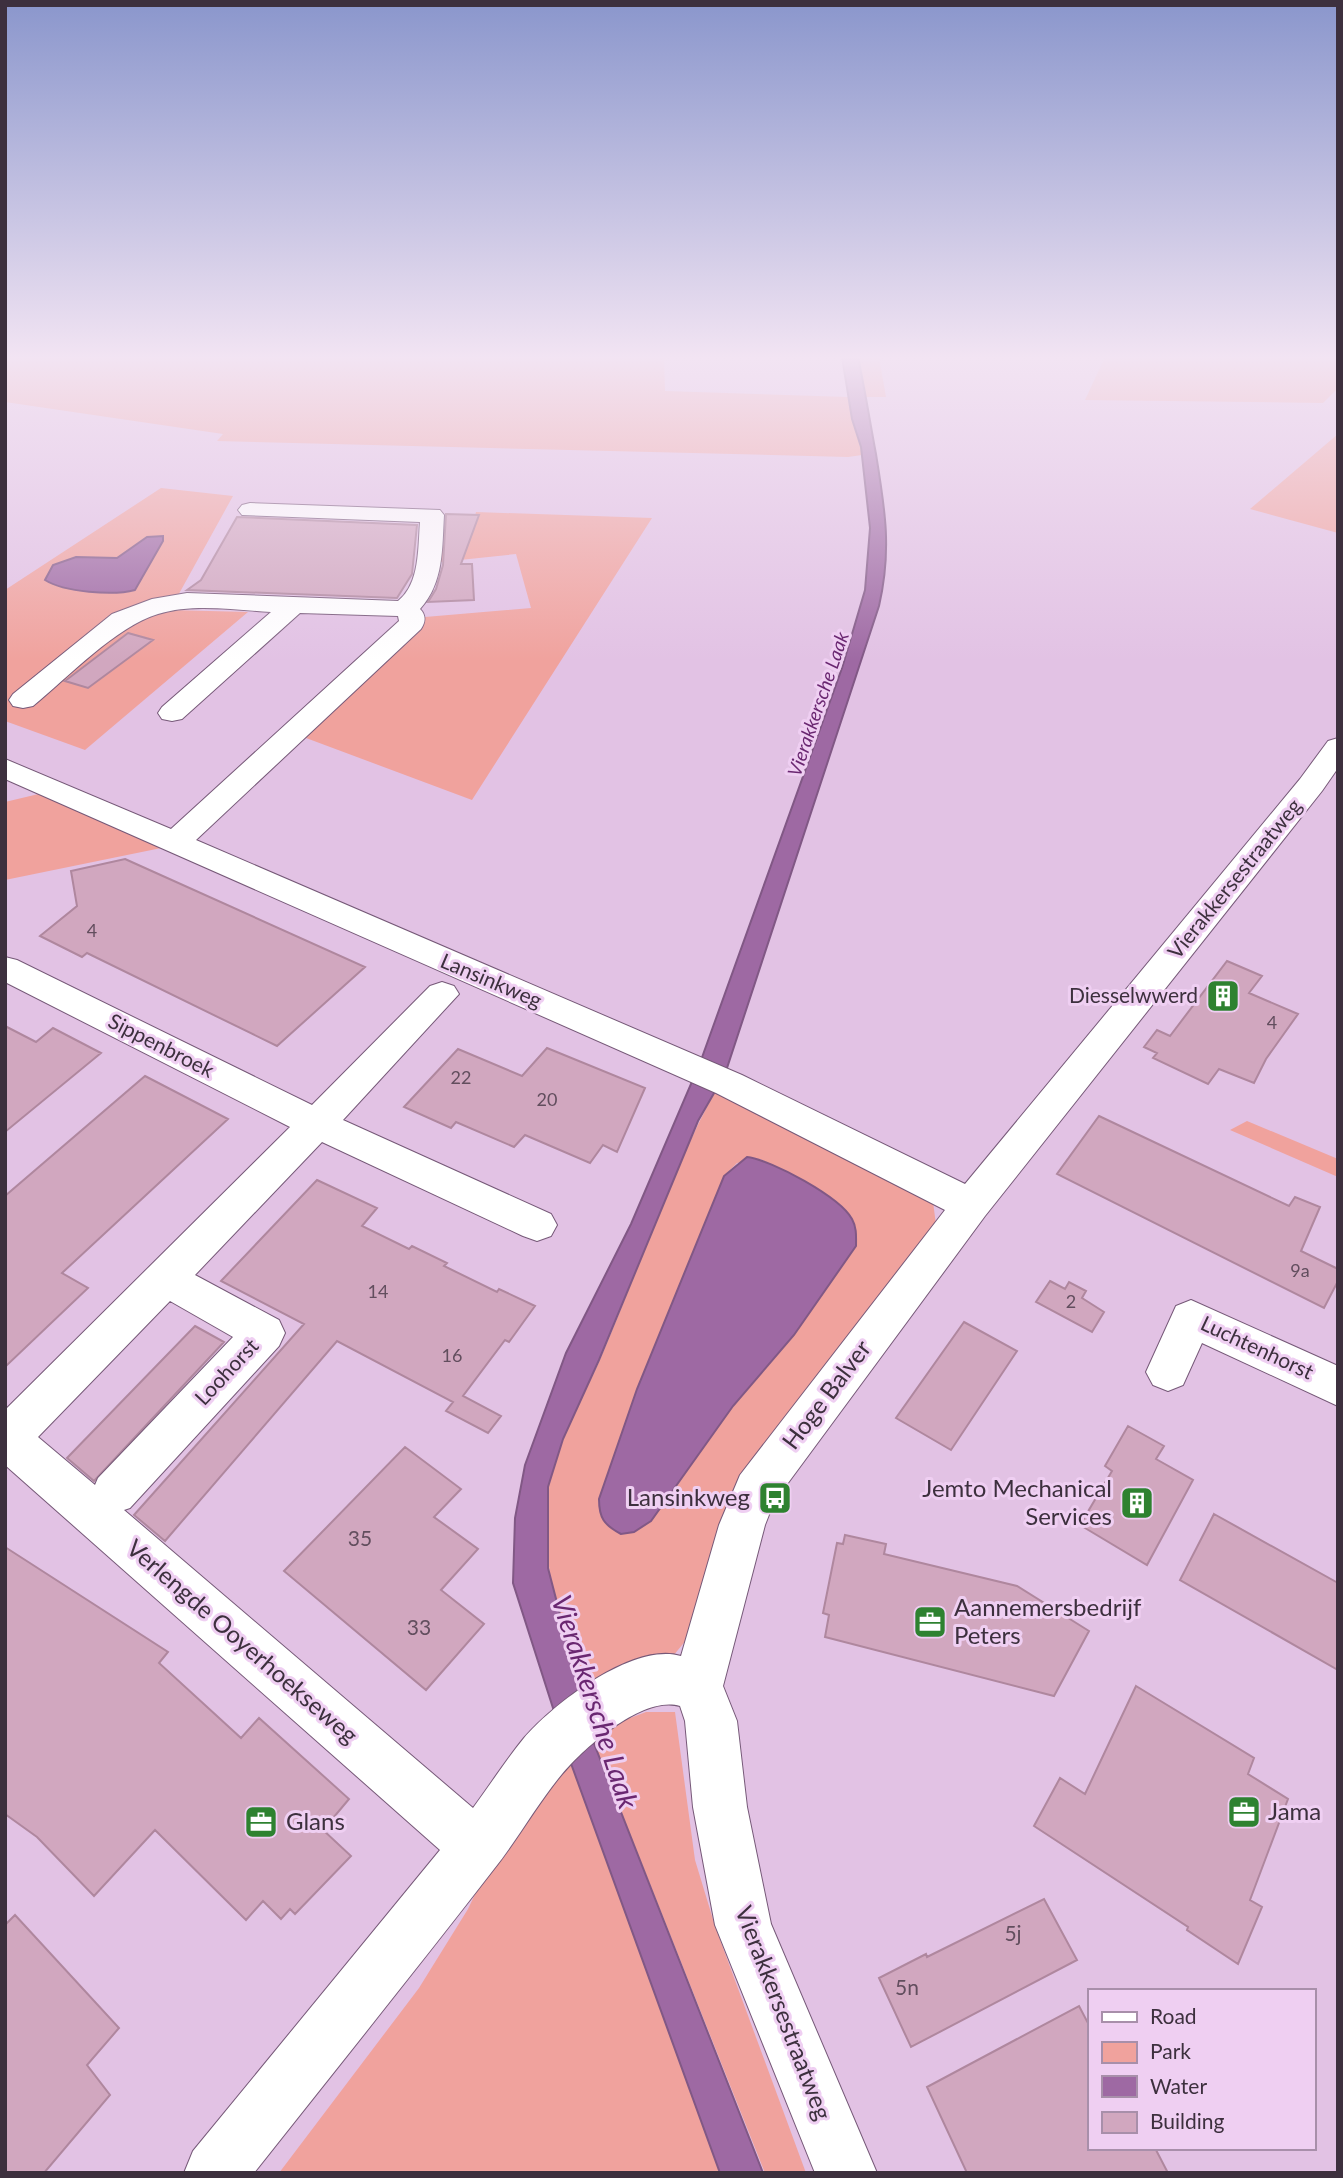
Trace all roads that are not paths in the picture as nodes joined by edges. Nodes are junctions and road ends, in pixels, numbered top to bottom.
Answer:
1 (250, 510) dead end
2 (295, 604) junction
3 (404, 609) junction
4 (23, 700) dead end
5 (172, 713) dead end
6 (1338, 747) edge
7 (5, 768) edge
8 (174, 843) junction
9 (5, 968) edge
10 (442, 994) dead end
11 (317, 1124) junction
12 (971, 1205) junction
13 (537, 1225) dead end
14 (166, 1279) junction
15 (1168, 1372) dead end
16 (1338, 1387) edge
17 (6, 1439) edge
18 (114, 1493) dead end
19 (698, 1686) junction
20 (477, 1847) junction
21 (215, 2173) edge
22 (846, 2173) edge

1 - 3 street
2 - 3 street
2 - 4 street
2 - 5 street
3 - 8 street
6 - 12 street, Vierakkersestraatweg
7 - 8 street, Lansinkweg
8 - 12 street, Lansinkweg
9 - 11 street, Sippenbroek
10 - 11 street
11 - 13 street
11 - 14 street
12 - 19 street, Hoge Balver
14 - 17 street
14 - 18 street, Loohorst
15 - 16 street, Luchtenhorst
17 - 20 street, Verlengde Ooyerhoekseweg
19 - 20 street
19 - 22 street, Vierakkersestraatweg
20 - 21 street

